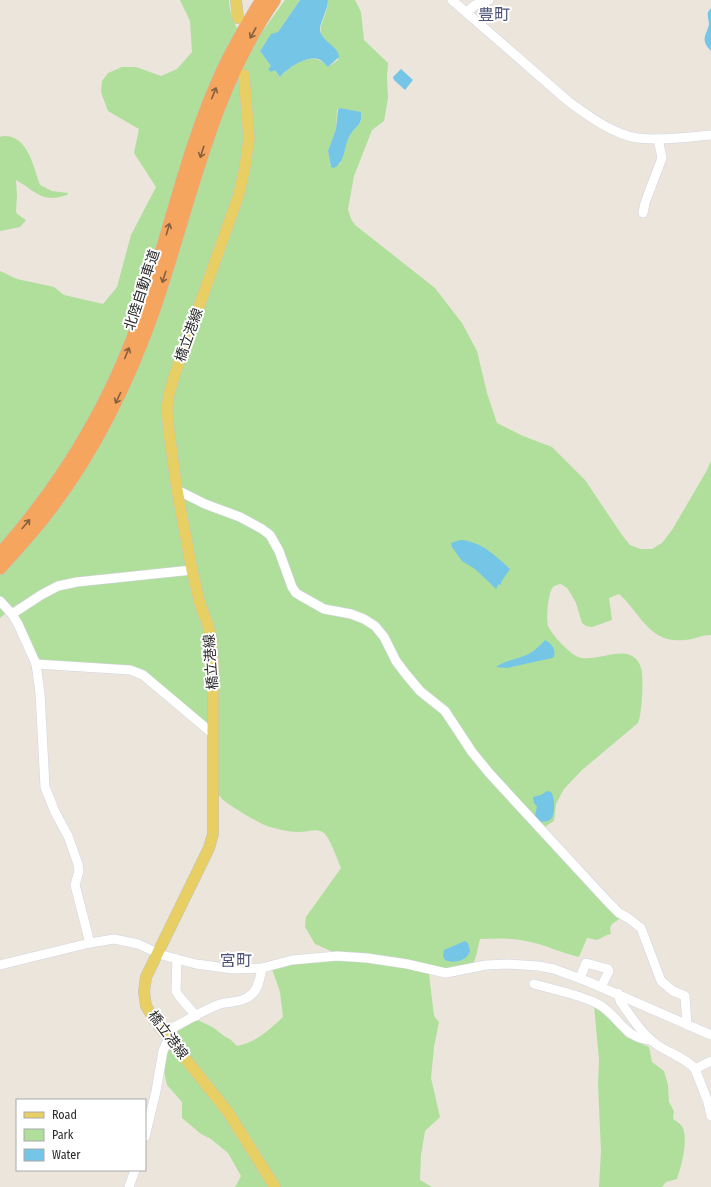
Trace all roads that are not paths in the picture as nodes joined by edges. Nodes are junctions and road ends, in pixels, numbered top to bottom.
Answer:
1 (236, 0) edge
2 (262, 0) edge
3 (274, 0) edge
4 (452, 0) edge
5 (489, 0) edge
6 (467, 12) junction
7 (238, 18) dead end
8 (244, 75) dead end
9 (711, 135) edge
10 (658, 139) junction
11 (643, 213) dead end
12 (177, 490) junction
13 (0, 554) edge
14 (0, 568) edge
15 (192, 570) junction
16 (0, 601) edge
17 (12, 614) junction
18 (36, 664) junction
19 (213, 734) junction
20 (90, 943) junction
21 (158, 953) junction
22 (177, 959) junction
23 (0, 965) edge
24 (262, 968) junction
25 (580, 978) junction
26 (534, 984) dead end
27 (601, 987) junction
28 (618, 993) junction
29 (196, 1016) junction
30 (687, 1025) junction
31 (167, 1035) junction
32 (711, 1035) edge
33 (651, 1040) junction
34 (711, 1061) edge
35 (695, 1069) junction
36 (711, 1116) edge
37 (146, 1134) edge
38 (135, 1171) edge
39 (129, 1187) edge
40 (275, 1187) edge

1 - 7 main road
13 -> 2 highway, 北陸自動車道
3 -> 14 highway, 北陸自動車道
4 - 6 street
5 - 6 street
6 - 10 street
8 - 12 main road, 橋立港線
9 - 10 street
10 - 11 street
12 - 15 main road, 橋立港線
12 - 30 street
15 - 17 street
15 - 19 main road, 橋立港線
16 - 17 street
17 - 18 street
18 - 19 street
18 - 20 street
19 - 21 main road, 橋立港線
20 - 21 street
20 - 23 street
21 - 22 street
21 - 31 main road, 橋立港線
22 - 24 street
22 - 29 street
24 - 25 street
24 - 29 street
25 - 27 street
25 - 27 street
26 - 33 street
27 - 28 street
28 - 30 street
28 - 33 street
29 - 31 street
30 - 32 street
31 - 37 street
31 - 40 main road, 橋立港線
33 - 35 street
34 - 35 street
35 - 36 street
38 - 39 street

